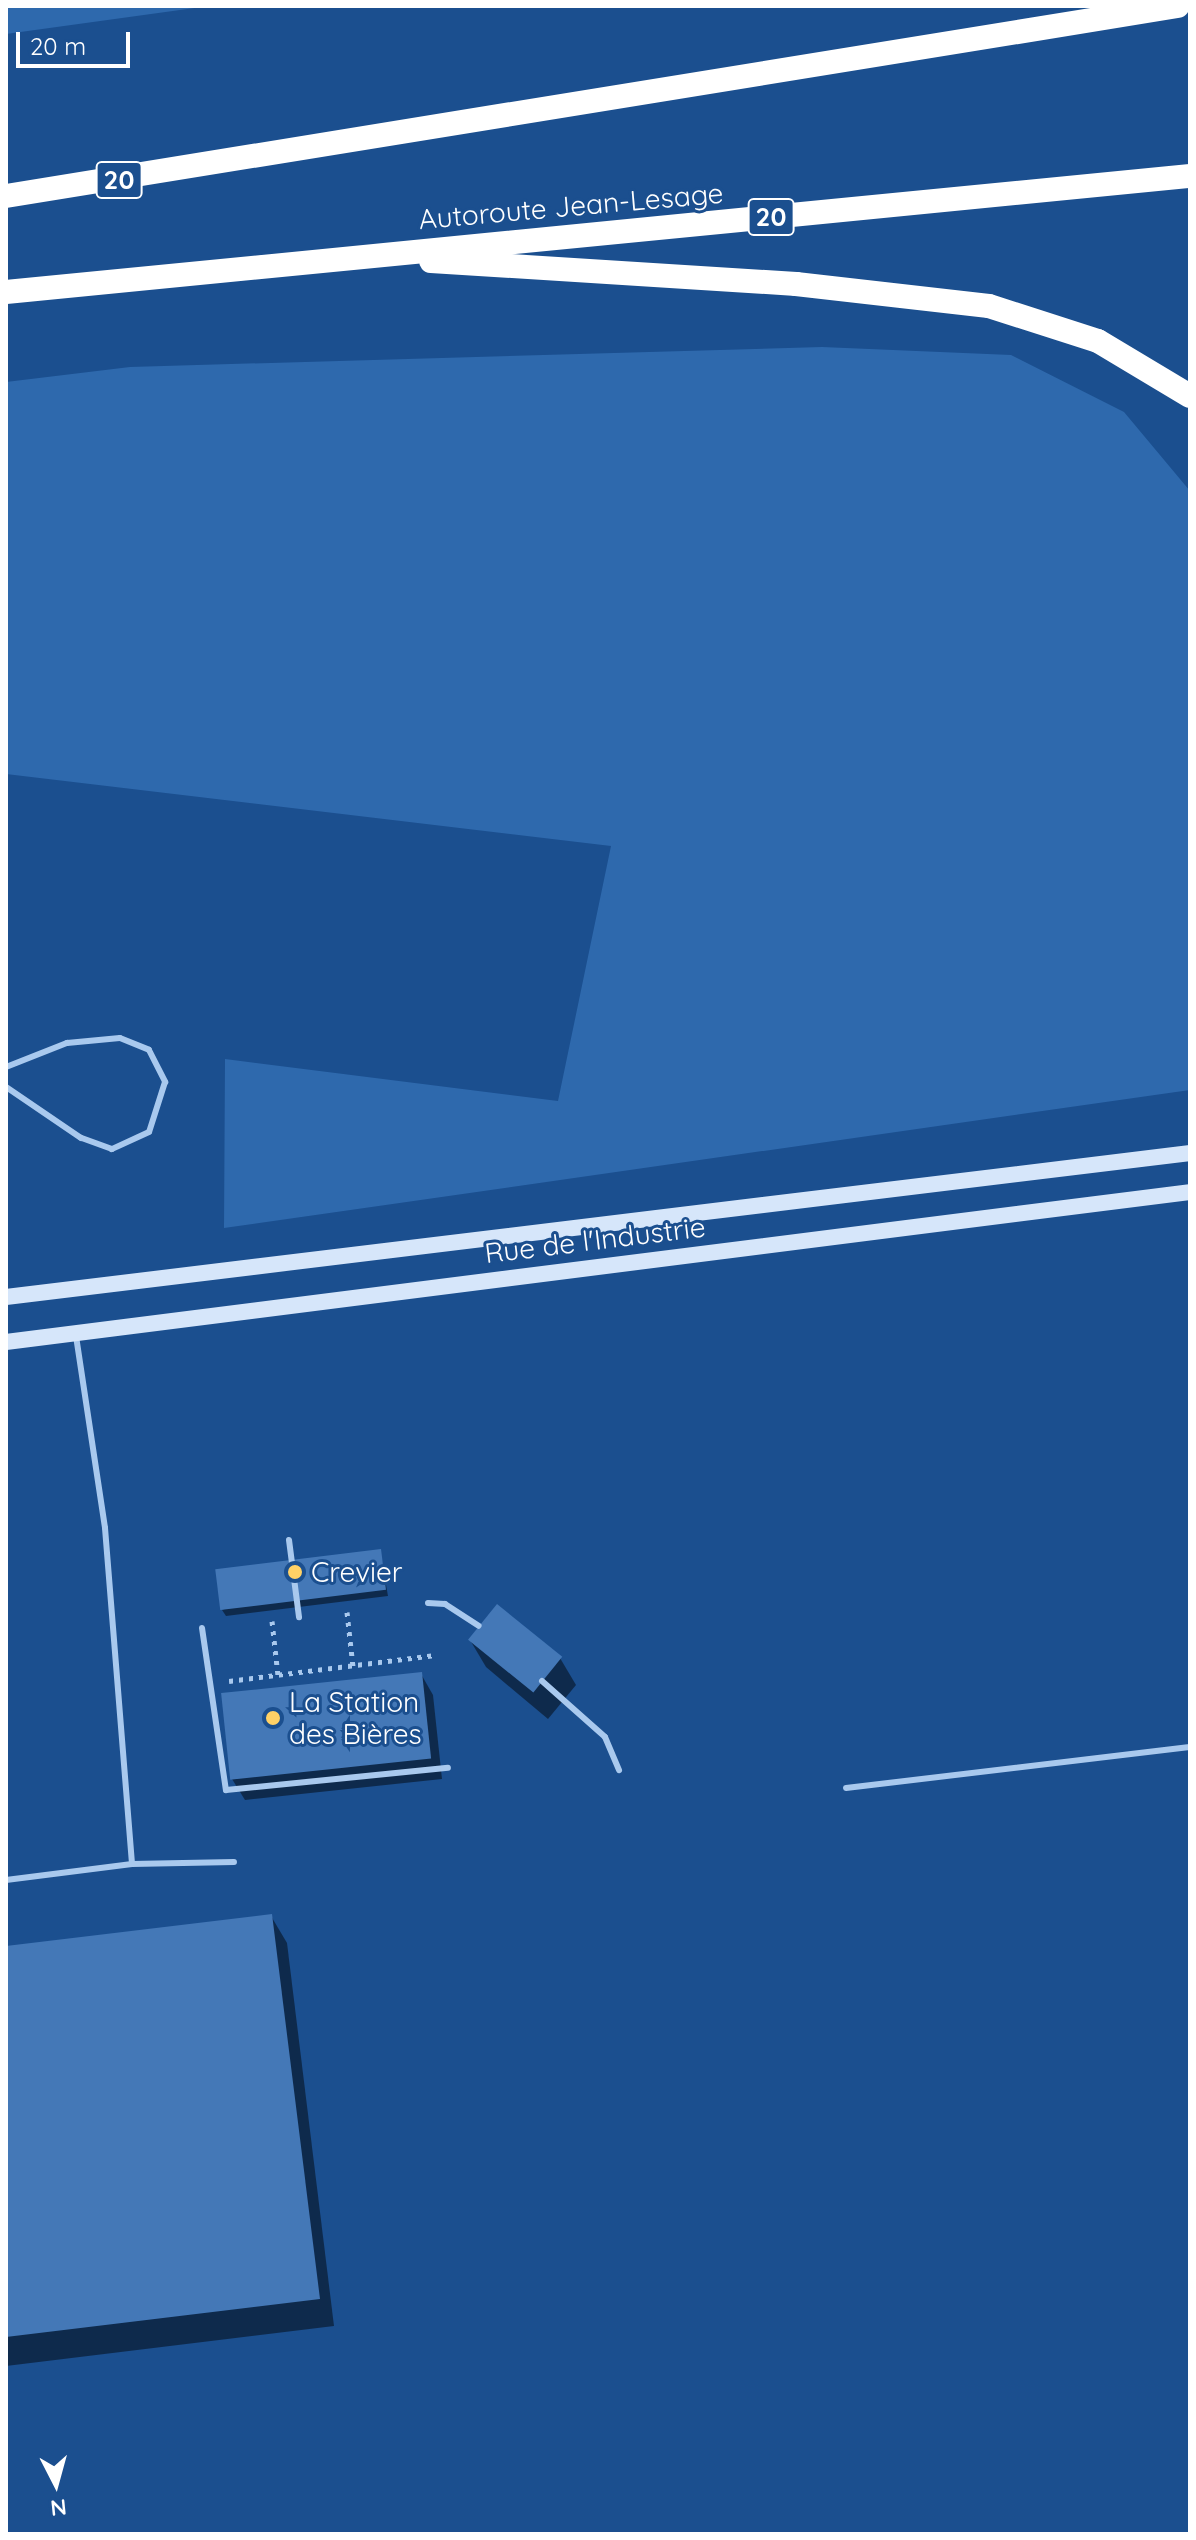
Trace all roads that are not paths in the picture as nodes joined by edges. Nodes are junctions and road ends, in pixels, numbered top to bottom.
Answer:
1 (1114, 6) edge
2 (1178, 6) edge
3 (1052, 25) junction
4 (1190, 176) edge
5 (6, 196) edge
6 (353, 256) junction
7 (6, 292) edge
8 (1190, 396) edge
9 (6, 1067) edge
10 (6, 1087) edge
11 (1190, 1153) edge
12 (1190, 1192) edge
13 (6, 1297) edge
14 (75, 1332) junction
15 (6, 1342) edge
16 (289, 1540) dead end
17 (428, 1603) dead end
18 (299, 1617) dead end
19 (479, 1626) dead end
20 (202, 1628) dead end
21 (542, 1681) dead end
22 (1190, 1747) edge
23 (448, 1768) dead end
24 (619, 1770) dead end
25 (846, 1788) dead end
26 (234, 1862) dead end
27 (132, 1864) junction
28 (6, 1880) edge

1 - 3 highway
2 - 3 highway, 20
3 - 5 highway, 20
4 - 6 highway, Autoroute Jean-Lesage / 20
6 - 7 highway, Autoroute Jean-Lesage / 20
6 - 8 highway
9 - 10 lane
11 - 13 street, Rue de l'Industrie
12 - 14 street, Rue de l'Industrie
14 - 15 street, Rue de l'Industrie
14 - 27 lane
16 - 18 lane
17 - 19 lane
20 - 23 lane
21 - 24 lane
22 - 25 lane
26 - 27 lane
27 - 28 lane

